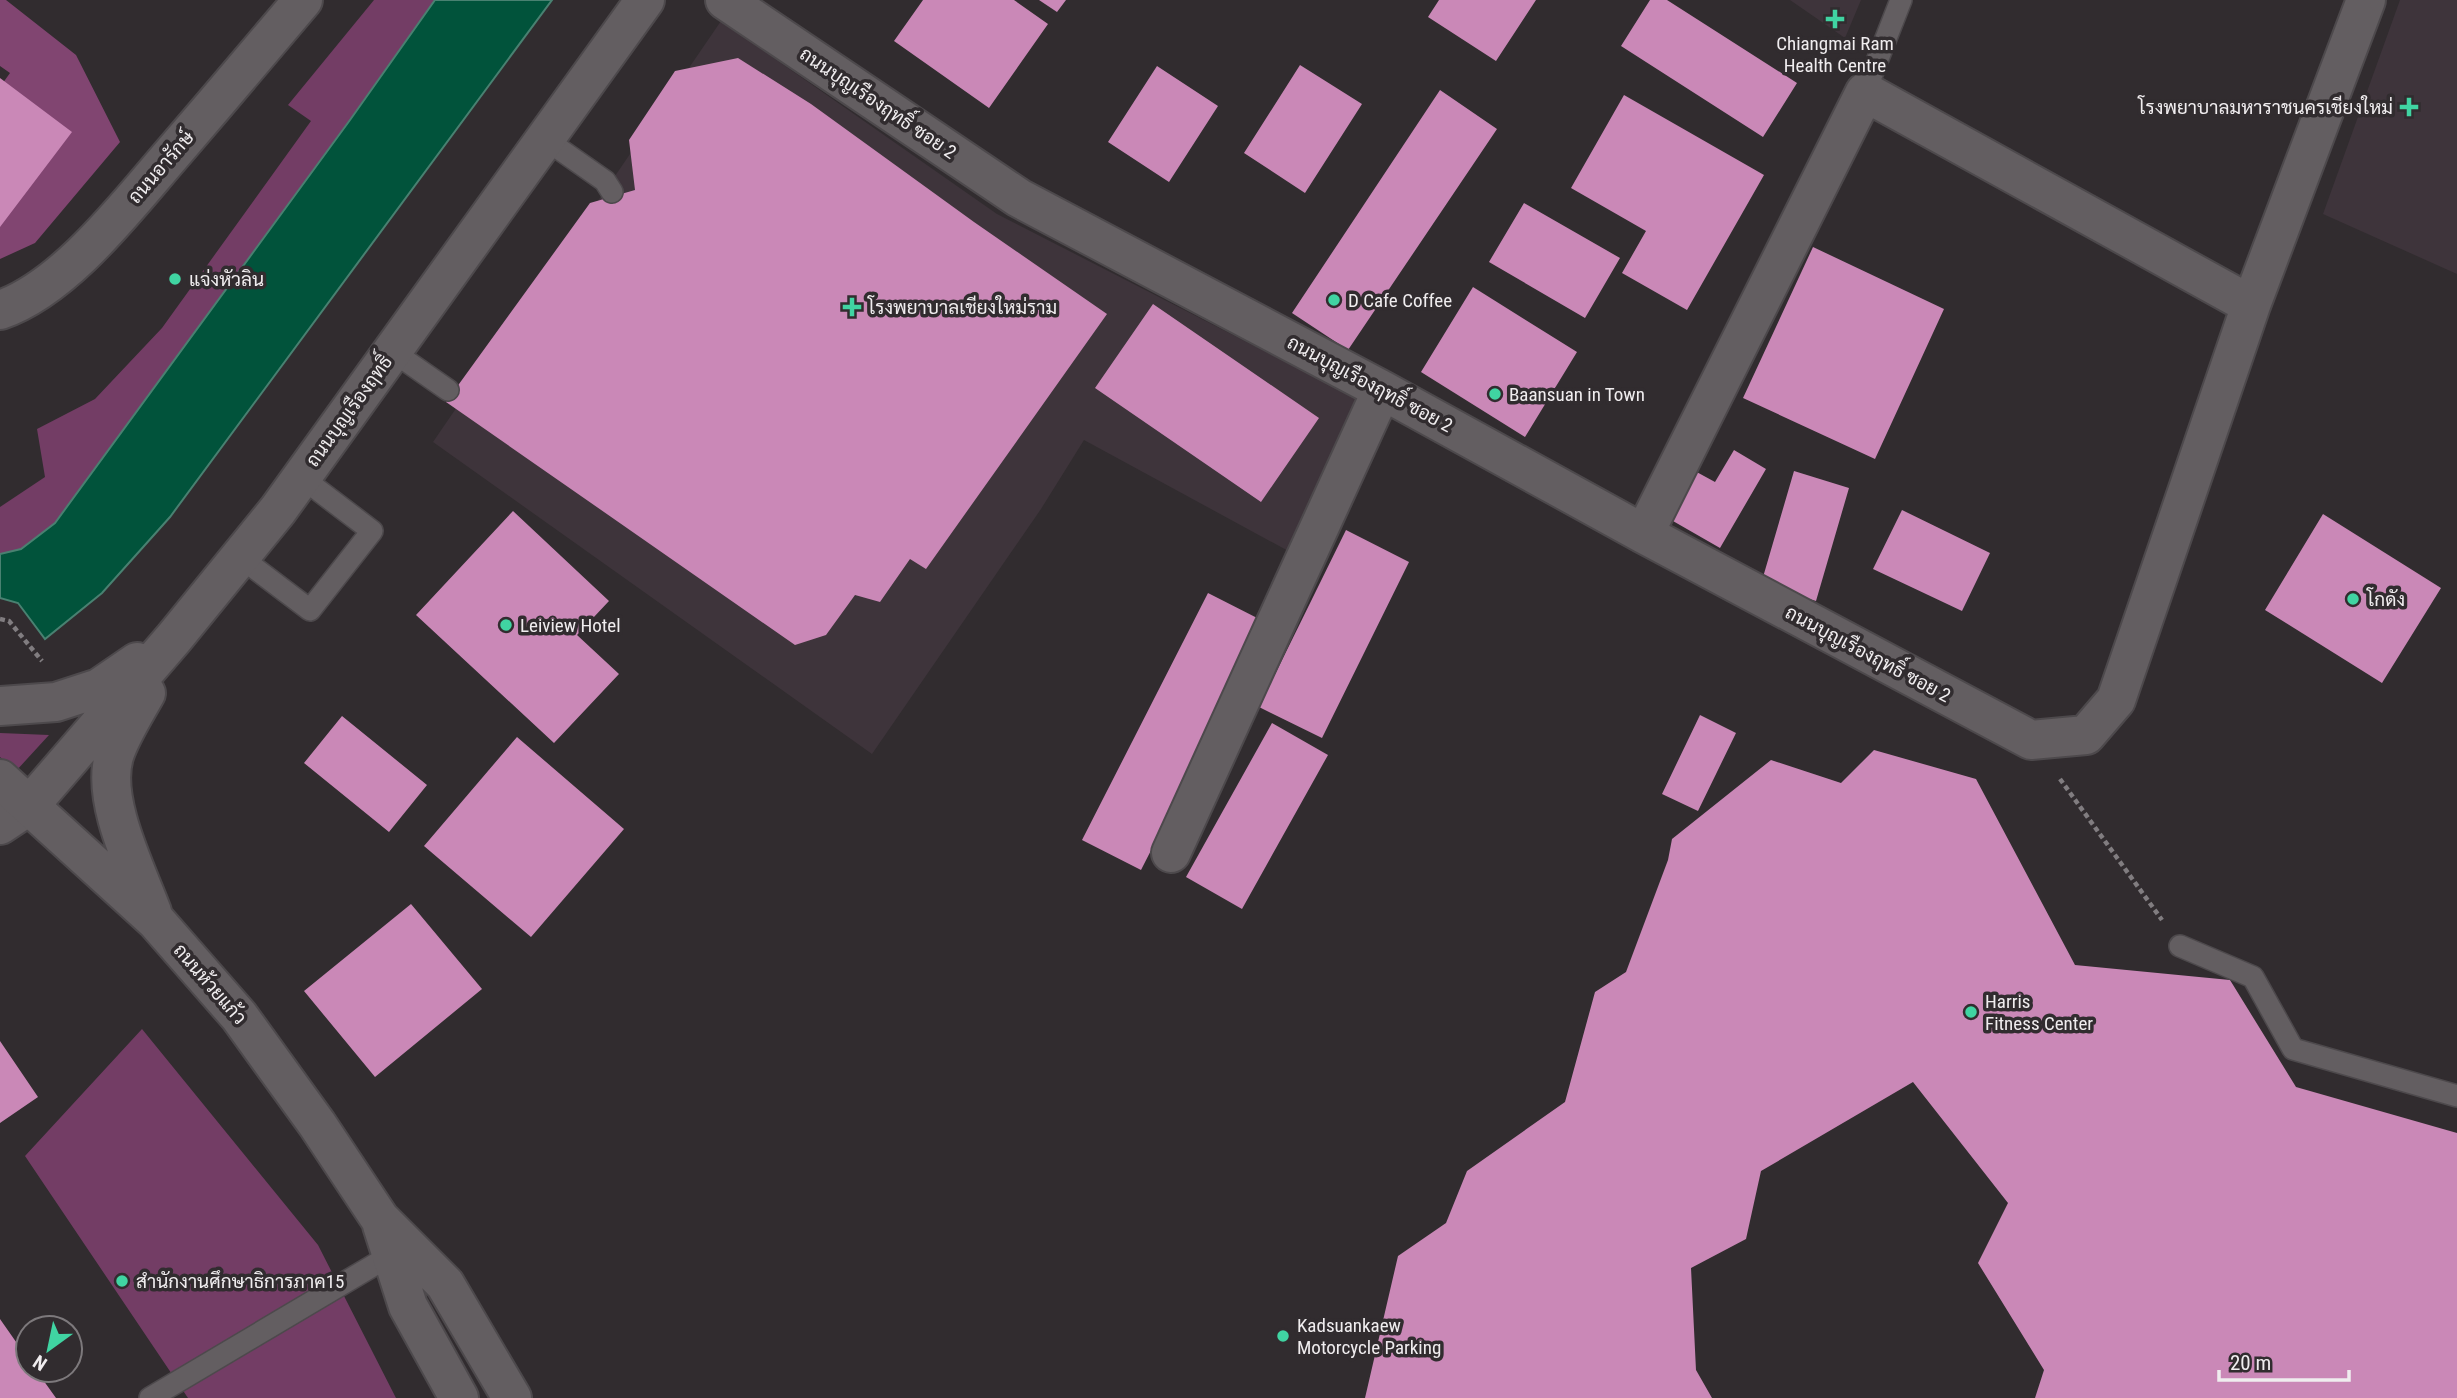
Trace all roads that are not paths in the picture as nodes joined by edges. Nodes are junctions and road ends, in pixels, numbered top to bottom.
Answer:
1 (303, 0) edge
2 (645, 0) edge
3 (725, 0) edge
4 (1901, 0) edge
5 (2366, 0) edge
6 (1865, 92) junction
7 (545, 139) junction
8 (612, 192) dead end
9 (2251, 305) junction
10 (0, 310) edge
11 (392, 351) junction
12 (449, 390) dead end
13 (1382, 390) junction
14 (301, 477) junction
15 (1644, 534) junction
16 (240, 557) junction
17 (174, 638) junction
18 (0, 706) edge
19 (0, 779) edge
20 (15, 815) edge
21 (1171, 853) dead end
22 (156, 921) junction
23 (2180, 946) road end
24 (2457, 1096) edge
25 (386, 1237) junction
26 (150, 1398) edge
27 (459, 1398) edge
28 (512, 1398) edge

1 - 10 street, ถนนอารักษ์
2 - 7 street, ถนนบุญเรืองฤทธิ์
3 - 13 street, ถนนบุญเรืองฤทธิ์ ซอย 2
4 - 6 lane
5 - 9 street
6 - 9 street
6 - 15 street
7 - 8 lane
7 - 11 street, ถนนบุญเรืองฤทธิ์
9 - 15 street, ถนนบุญเรืองฤทธิ์ ซอย 2
11 - 12 lane
11 - 14 street, ถนนบุญเรืองฤทธิ์
13 - 15 street, ถนนบุญเรืองฤทธิ์ ซอย 2
13 - 21 street
14 - 16 street, ถนนบุญเรืองฤทธิ์
14 - 16 lane
16 - 17 street, ถนนบุญเรืองฤทธิ์
17 - 18 street
17 - 20 street, ถนนบุญเรืองฤทธิ์
17 - 22 street
19 - 20 street, ถนนห้วยแก้ว
20 - 22 street, ถนนห้วยแก้ว
22 - 25 street, ถนนห้วยแก้ว
23 - 24 lane
25 - 26 lane
25 - 27 street, ถนนห้วยแก้ว
25 - 28 street, ถนนห้วยแก้ว

